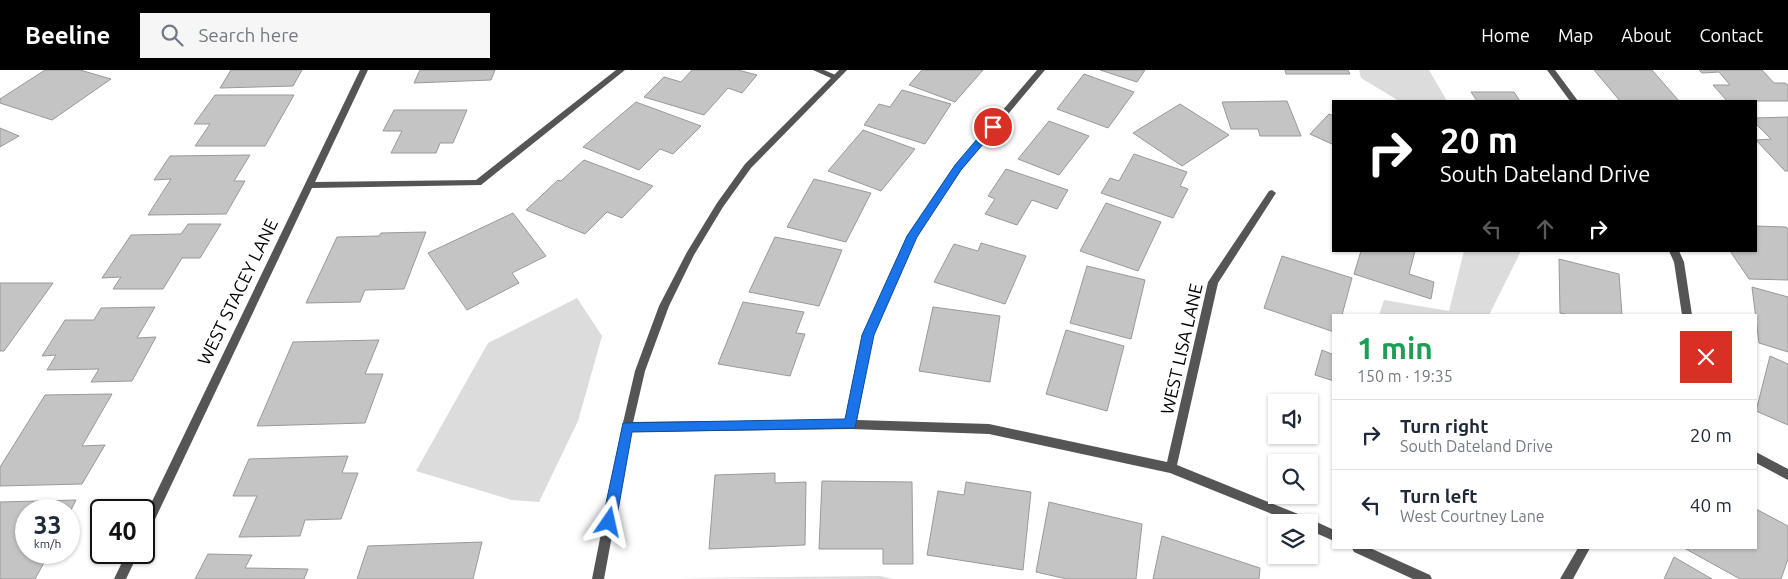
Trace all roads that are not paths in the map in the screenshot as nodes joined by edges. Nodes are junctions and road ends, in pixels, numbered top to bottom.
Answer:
1 (364, 70) edge
2 (621, 70) edge
3 (817, 70) edge
4 (1040, 70) edge
5 (1550, 70) edge
6 (840, 74) edge
7 (1573, 100) edge
8 (309, 185) junction
9 (1272, 193) dead end
10 (1674, 252) edge
11 (1687, 314) edge
12 (850, 424) junction
13 (627, 427) junction
14 (1757, 458) edge
15 (1172, 468) junction
16 (1788, 474) edge
17 (155, 507) edge
18 (1284, 514) edge
19 (1318, 529) edge
20 (1332, 535) edge
21 (1360, 549) edge
22 (1583, 549) edge
23 (127, 564) edge
24 (120, 579) edge
25 (598, 579) edge
26 (1426, 579) edge
27 (1566, 579) edge

1 - 8 street, WEST STACEY LANE
2 - 8 street
3 - 6 street
4 - 12 street
5 - 7 street
6 - 13 street
8 - 17 street, WEST STACEY LANE
9 - 15 street, WEST LISA LANE
10 - 11 street
12 - 13 street
12 - 15 street
13 - 25 street
14 - 16 street
15 - 18 street
19 - 20 street
21 - 26 street
22 - 27 street
23 - 24 street

